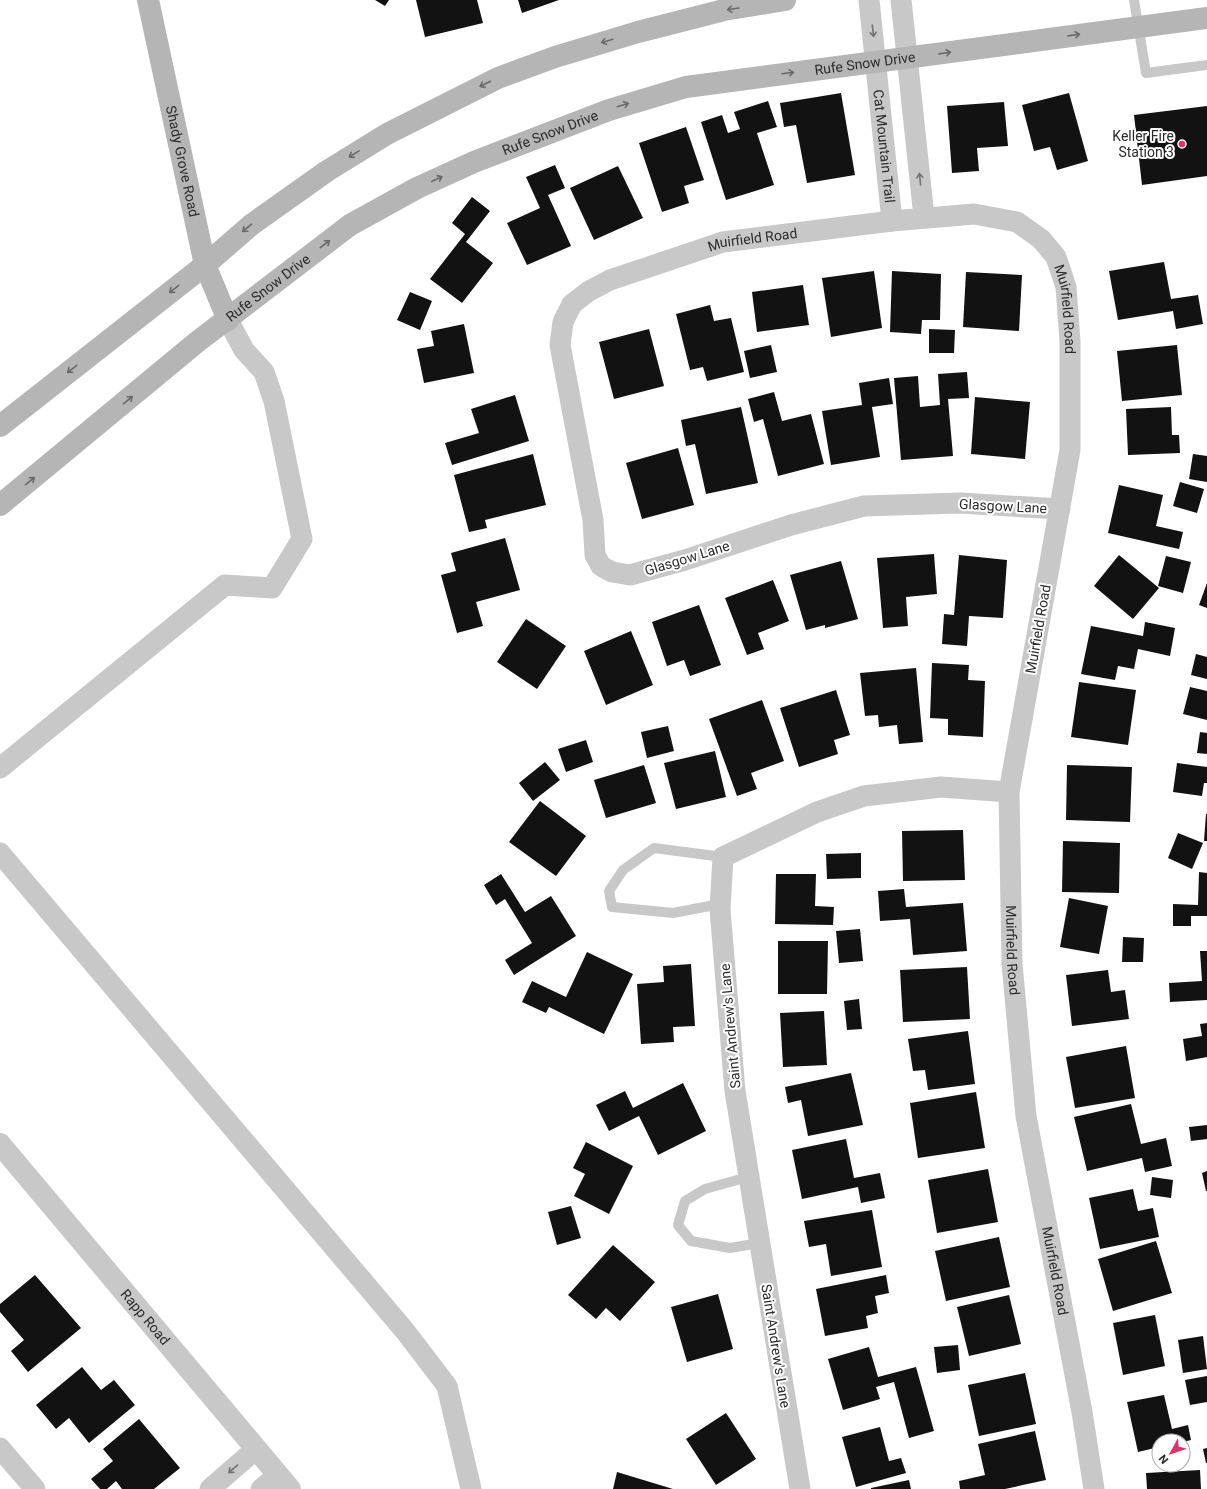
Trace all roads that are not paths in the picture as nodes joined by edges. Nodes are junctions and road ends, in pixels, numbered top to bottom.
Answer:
1 (148, 0) edge
2 (785, 0) edge
3 (869, 0) edge
4 (901, 0) edge
5 (1134, 0) edge
6 (1207, 18) edge
7 (1138, 26) junction
8 (906, 58) junction
9 (876, 62) junction
10 (1207, 65) edge
11 (924, 217) junction
12 (892, 221) junction
13 (204, 265) junction
14 (589, 291) joint
15 (228, 320) junction
16 (0, 426) edge
17 (0, 505) edge
18 (1060, 509) junction
19 (0, 768) edge
20 (1009, 792) junction
21 (0, 853) edge
22 (723, 857) junction
23 (720, 904) junction
24 (0, 1144) edge
25 (748, 1177) junction
26 (759, 1243) junction
27 (0, 1448) edge
28 (256, 1449) junction
29 (284, 1482) edge
30 (35, 1489) edge
31 (210, 1489) edge
32 (261, 1489) edge
33 (471, 1489) edge
34 (800, 1489) edge
35 (1094, 1489) edge

1 - 13 main road, Shady Grove Road
2 -> 13 main road
3 -> 9 street, Cat Mountain Trail
4 - 8 street
5 - 7 lane
6 - 7 main road, Rufe Snow Drive
8 -> 7 main road, Rufe Snow Drive
7 - 10 lane
8 - 9 main road, Rufe Snow Drive
11 -> 8 street
9 - 12 street, Cat Mountain Trail
15 -> 9 main road, Rufe Snow Drive
11 - 12 street, Muirfield Road
11 - 18 street, Muirfield Road
12 - 14 street, Muirfield Road
13 - 15 main road, Shady Grove Road
13 -> 16 main road
14 - 18 street, Glasgow Lane
17 -> 15 main road, Rufe Snow Drive
15 - 19 street
18 - 20 street, Muirfield Road
20 - 22 street
20 - 35 street, Muirfield Road
21 - 33 street
22 - 23 street, Saint Andrew's Lane
22 - 23 lane
23 - 25 street, Saint Andrew's Lane
24 - 28 street, Rapp Road
25 - 26 street, Saint Andrew's Lane
25 - 26 lane
26 - 34 street, Saint Andrew's Lane
27 - 30 street
28 - 29 street, Rapp Road
28 -> 31 street
29 - 32 street

